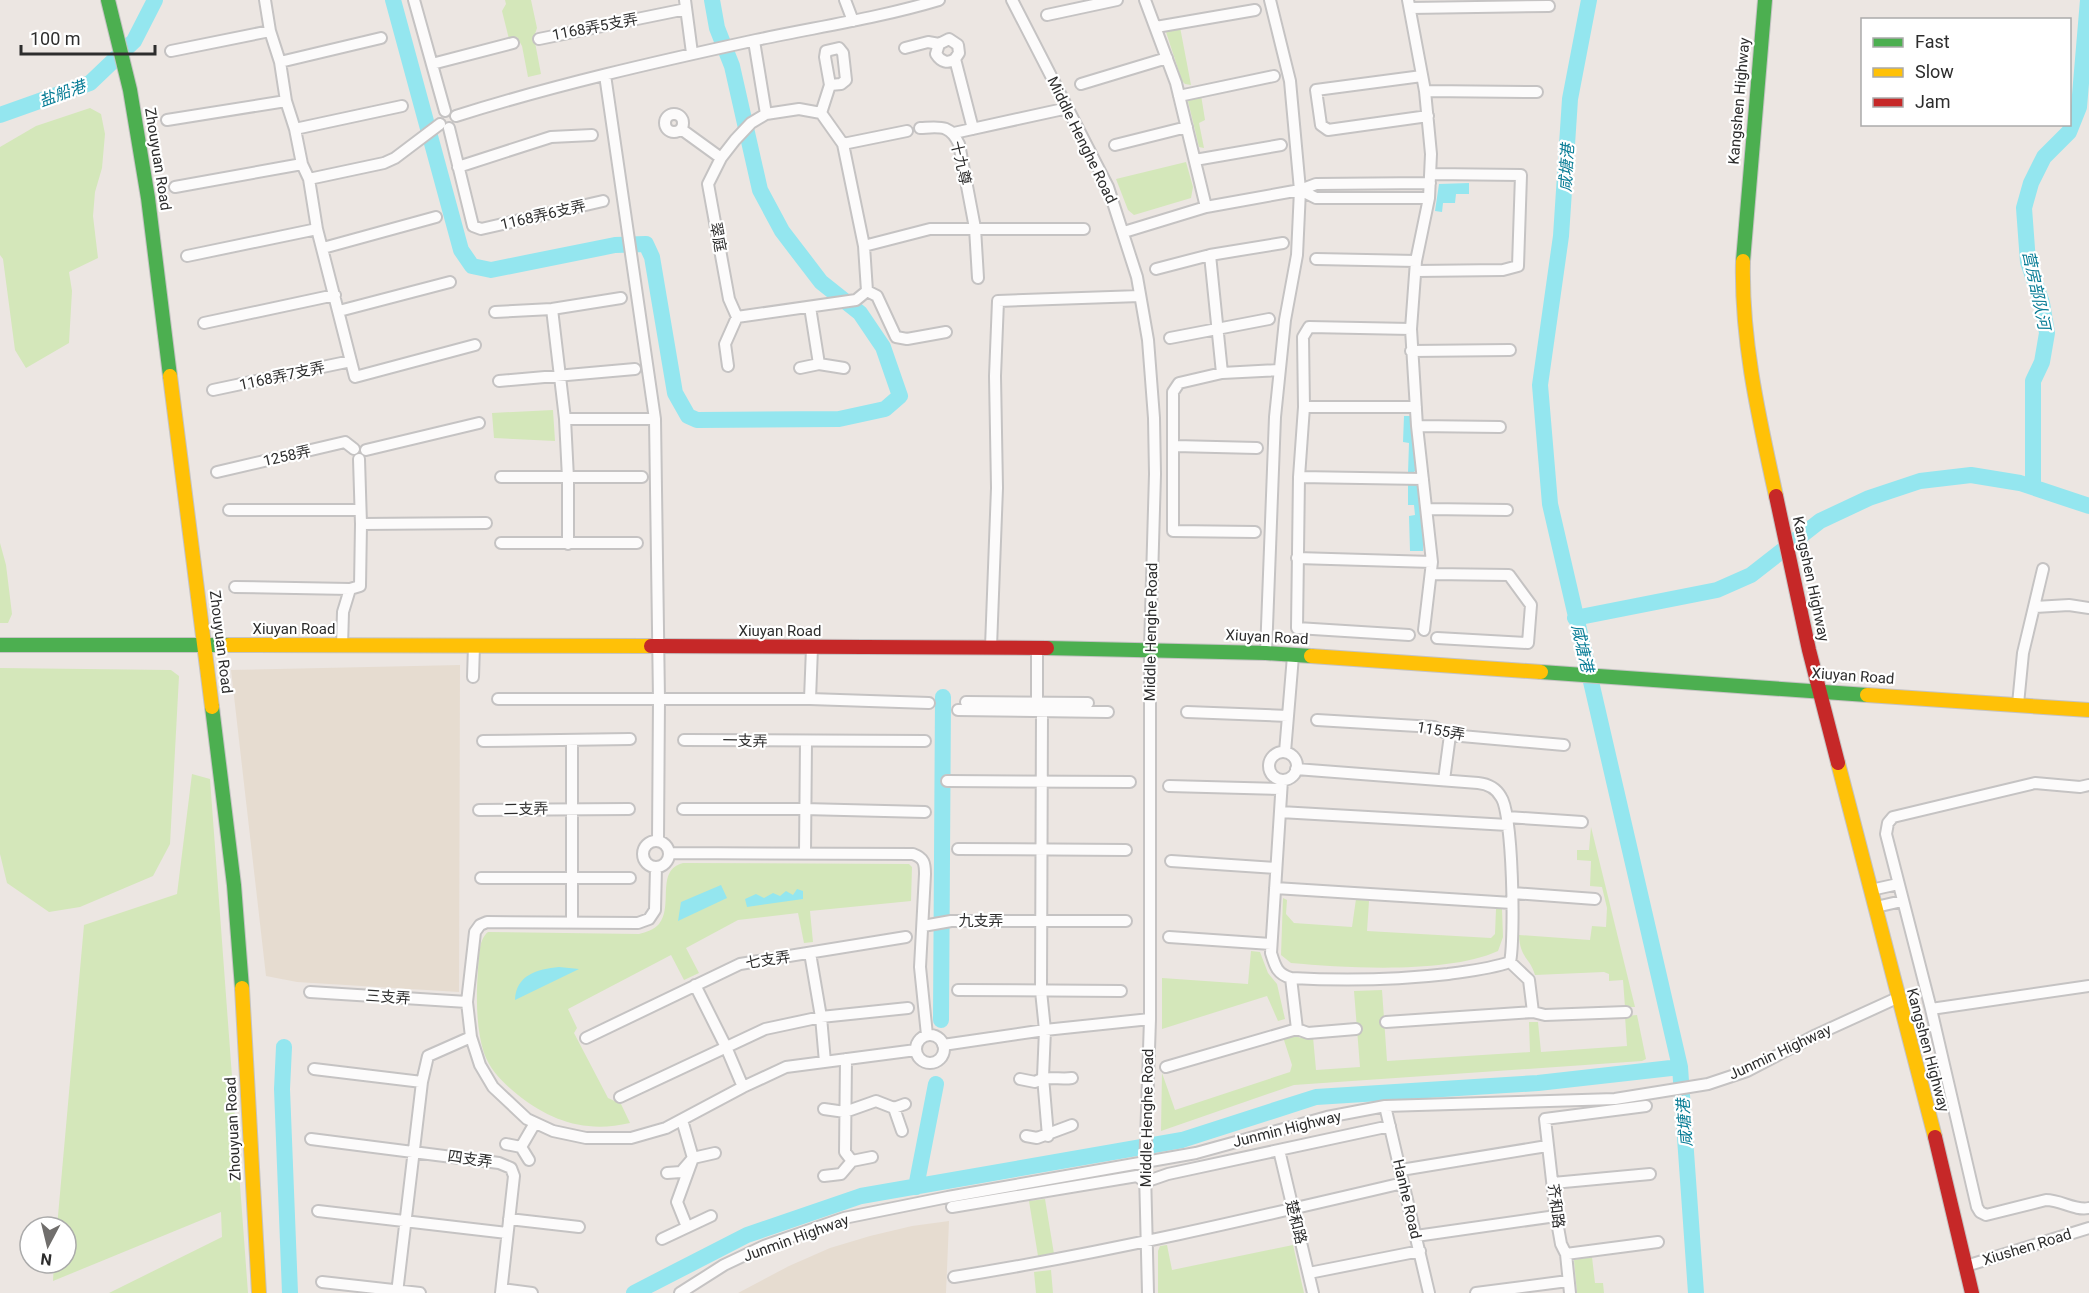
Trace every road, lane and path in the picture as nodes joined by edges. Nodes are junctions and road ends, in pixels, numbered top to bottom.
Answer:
1 (108, 0) edge
2 (265, 0) edge
3 (416, 0) edge
4 (845, 0) edge
5 (939, 0) edge
6 (1012, 0) edge
7 (1117, 0) edge
8 (1145, 0) edge
9 (1270, 0) edge
10 (1765, 0) edge
11 (686, 4) edge
12 (1409, 4) edge
13 (1549, 6) dead end
14 (1255, 10) dead end
15 (1047, 15) dead end
16 (854, 21) junction
17 (1156, 27) junction
18 (270, 31) junction
19 (381, 38) dead end
20 (539, 39) dead end
21 (754, 41) junction
22 (513, 43) dead end
23 (939, 44) junction
24 (905, 48) dead end
25 (171, 51) dead end
26 (692, 53) junction
27 (1167, 58) junction
28 (956, 59) junction
29 (280, 62) junction
30 (432, 64) junction
31 (605, 75) junction
32 (1274, 76) dead end
33 (1422, 76) junction
34 (1081, 84) dead end
35 (831, 85) dead end
36 (1425, 91) junction
37 (1537, 92) dead end
38 (1179, 96) junction
39 (286, 101) junction
40 (402, 105) dead end
41 (1068, 108) junction
42 (445, 111) junction
43 (821, 113) junction
44 (766, 114) junction
45 (456, 116) junction
46 (1428, 116) junction
47 (167, 120) dead end
48 (441, 127) junction
49 (1187, 127) junction
50 (920, 128) dead end
51 (295, 129) junction
52 (681, 129) dead end
53 (973, 129) junction
54 (907, 131) dead end
55 (954, 133) junction
56 (592, 135) dead end
57 (843, 144) junction
58 (1115, 145) dead end
59 (1281, 145) dead end
60 (721, 158) junction
61 (1195, 160) junction
62 (302, 165) junction
63 (458, 166) junction
64 (1430, 178) junction
65 (309, 179) junction
66 (175, 187) dead end
67 (1300, 190) junction
68 (1429, 198) junction
69 (603, 201) dead end
70 (1206, 207) junction
71 (436, 217) dead end
72 (975, 228) junction
73 (317, 229) junction
74 (1084, 229) dead end
75 (1124, 232) junction
76 (1283, 243) dead end
77 (864, 246) junction
78 (323, 248) junction
79 (1210, 255) junction
80 (187, 256) dead end
81 (1316, 259) dead end
82 (1416, 266) junction
83 (1156, 269) dead end
84 (978, 278) dead end
85 (450, 282) dead end
86 (867, 291) junction
87 (335, 295) junction
88 (1140, 296) junction
89 (621, 298) dead end
90 (810, 307) junction
91 (552, 309) junction
92 (339, 311) junction
93 (495, 312) dead end
94 (737, 317) junction
95 (1269, 319) dead end
96 (204, 323) dead end
97 (1411, 329) junction
98 (1218, 330) junction
99 (946, 332) dead end
100 (1170, 338) dead end
101 (475, 345) dead end
102 (1510, 350) dead end
103 (1411, 351) junction
104 (351, 361) junction
105 (819, 364) junction
106 (728, 366) dead end
107 (801, 368) dead end
108 (844, 368) dead end
109 (635, 369) dead end
110 (1279, 370) junction
111 (1221, 373) junction
112 (560, 376) junction
113 (499, 381) dead end
114 (213, 390) dead end
115 (1304, 407) junction
116 (1416, 407) junction
117 (565, 418) junction
118 (655, 419) junction
119 (479, 423) dead end
120 (1417, 426) junction
121 (1500, 427) dead end
122 (1175, 446) junction
123 (1257, 448) dead end
124 (360, 453) junction
125 (217, 472) dead end
126 (501, 477) dead end
127 (642, 477) dead end
128 (1299, 477) junction
129 (568, 478) junction
130 (1423, 479) junction
131 (1427, 509) junction
132 (229, 510) dead end
133 (360, 510) junction
134 (1507, 510) dead end
135 (486, 523) dead end
136 (362, 524) junction
137 (1255, 532) dead end
138 (501, 543) dead end
139 (637, 543) dead end
140 (568, 544) junction
141 (1297, 558) junction
142 (1432, 562) junction
143 (2043, 569) dead end
144 (1432, 574) junction
145 (235, 587) dead end
146 (350, 589) junction
147 (2035, 607) junction
148 (2089, 608) edge
149 (1424, 630) dead end
150 (1408, 635) dead end
151 (1437, 638) dead end
152 (0, 645) edge
153 (205, 645) junction
154 (342, 646) junction
155 (474, 646) junction
156 (657, 647) junction
157 (992, 647) junction
158 (812, 648) junction
159 (1037, 648) junction
160 (1150, 649) junction
161 (1266, 653) junction
162 (1293, 656) junction
163 (473, 677) dead end
164 (1819, 690) junction
165 (498, 699) dead end
166 (659, 699) junction
167 (810, 699) junction
168 (929, 703) dead end
169 (1088, 703) dead end
170 (2018, 704) junction
171 (962, 706) dead end
172 (1039, 707) junction
173 (2089, 710) edge
174 (1108, 712) dead end
175 (1187, 712) dead end
176 (1288, 716) junction
177 (1317, 720) dead end
178 (1450, 735) junction
179 (630, 739) dead end
180 (572, 740) junction
181 (684, 740) dead end
182 (483, 741) dead end
183 (806, 741) junction
184 (926, 741) dead end
185 (1564, 745) dead end
186 (1285, 752) junction
187 (1296, 769) junction
188 (1444, 780) junction
189 (947, 781) dead end
190 (1041, 781) junction
191 (1130, 782) dead end
192 (1281, 785) junction
193 (2089, 785) edge
194 (1169, 786) dead end
195 (573, 809) junction
196 (629, 809) dead end
197 (683, 809) dead end
198 (804, 809) junction
199 (479, 810) dead end
200 (925, 812) dead end
201 (1280, 812) junction
202 (1507, 821) junction
203 (1582, 822) dead end
204 (658, 841) junction
205 (958, 849) dead end
206 (1041, 850) junction
207 (1126, 850) dead end
208 (669, 853) junction
209 (805, 853) junction
210 (1171, 861) dead end
211 (656, 867) junction
212 (1276, 868) junction
213 (481, 878) dead end
214 (573, 878) junction
215 (630, 878) dead end
216 (1898, 884) junction
217 (1275, 888) junction
218 (1871, 890) junction
219 (1512, 898) junction
220 (1595, 899) dead end
221 (1902, 901) junction
222 (1876, 907) junction
223 (572, 921) junction
224 (1126, 921) dead end
225 (1040, 922) junction
226 (923, 926) junction
227 (906, 937) dead end
228 (1169, 937) dead end
229 (1271, 944) junction
230 (810, 953) junction
231 (1510, 962) junction
232 (1291, 978) junction
233 (694, 985) junction
234 (2089, 986) edge
235 (958, 990) dead end
236 (1041, 990) junction
237 (1121, 991) dead end
238 (310, 992) dead end
239 (1897, 998) junction
240 (467, 1002) junction
241 (908, 1008) dead end
242 (1931, 1009) junction
243 (1533, 1012) junction
244 (1626, 1012) dead end
245 (821, 1017) junction
246 (1150, 1018) junction
247 (1386, 1022) dead end
248 (1296, 1029) junction
249 (1356, 1029) dead end
250 (1045, 1030) junction
251 (927, 1035) junction
252 (471, 1037) junction
253 (586, 1038) dead end
254 (943, 1045) junction
255 (726, 1047) junction
256 (916, 1050) junction
257 (846, 1059) junction
258 (825, 1062) junction
259 (1166, 1067) dead end
260 (314, 1069) dead end
261 (1043, 1077) junction
262 (1072, 1078) dead end
263 (1020, 1079) dead end
264 (422, 1082) junction
265 (743, 1087) junction
266 (620, 1097) dead end
267 (1385, 1106) junction
268 (1646, 1106) dead end
269 (824, 1109) dead end
270 (844, 1112) junction
271 (682, 1120) junction
272 (535, 1122) junction
273 (1072, 1125) dead end
274 (1390, 1126) junction
275 (902, 1131) dead end
276 (1048, 1134) junction
277 (1026, 1136) dead end
278 (311, 1139) dead end
279 (506, 1144) dead end
280 (1547, 1146) junction
281 (521, 1147) junction
282 (1279, 1150) junction
283 (413, 1152) junction
284 (715, 1153) dead end
285 (872, 1157) dead end
286 (693, 1158) junction
287 (530, 1160) dead end
288 (852, 1161) junction
289 (1146, 1162) junction
290 (1401, 1170) junction
291 (667, 1173) dead end
292 (1650, 1174) dead end
293 (824, 1176) dead end
294 (1145, 1182) junction
295 (1403, 1183) junction
296 (1553, 1183) junction
297 (952, 1206) dead end
298 (2089, 1208) edge
299 (1293, 1209) junction
300 (318, 1211) dead end
301 (711, 1216) dead end
302 (1556, 1216) junction
303 (509, 1218) junction
304 (405, 1222) junction
305 (579, 1227) dead end
306 (687, 1227) junction
307 (2089, 1228) edge
308 (507, 1233) junction
309 (1416, 1236) junction
310 (662, 1239) dead end
311 (1147, 1242) junction
312 (1658, 1242) dead end
313 (1420, 1251) junction
314 (1566, 1254) junction
315 (1966, 1266) junction
316 (1309, 1273) junction
317 (954, 1277) dead end
318 (1568, 1281) junction
319 (322, 1282) dead end
320 (397, 1291) edge
321 (502, 1291) edge
322 (259, 1293) edge
323 (420, 1293) edge
324 (532, 1293) edge
325 (680, 1293) edge
326 (1148, 1293) edge
327 (1313, 1293) edge
328 (1430, 1293) edge
329 (1476, 1293) edge
330 (1570, 1293) edge
331 (1972, 1293) edge

1 - 153 street, Zhouyuan Road
2 - 18 street
3 - 30 street
4 - 16 street
5 - 16 street
6 - 41 street, Middle Henghe Road
7 - 15 street
8 - 17 street
9 - 67 street
10 - 164 street, Kangshen Highway
11 - 20 street, 1168弄5支弄
11 - 26 street, 1168弄5支弄
12 - 13 street
12 - 33 street
14 - 17 street
16 - 21 street
17 - 27 street
18 - 25 street
18 - 29 street
19 - 29 street
21 - 26 street
21 - 44 street
22 - 30 street
23 - 24 street, 十九尊
23 - 28 street
23 - 28 street, 十九尊
26 - 31 street
27 - 34 street
27 - 38 street
28 - 53 street, 十九尊
29 - 39 street
30 - 42 street
31 - 45 street
31 - 118 street
32 - 38 street
33 - 36 street
33 - 46 street
35 - 43 street
36 - 37 street
36 - 46 street
38 - 49 street
39 - 47 street
39 - 51 street
40 - 51 street
41 - 53 street
41 - 75 street, Middle Henghe Road
42 - 45 street
42 - 48 street
43 - 44 street, 翠庭
43 - 57 street
44 - 60 street, 翠庭
45 - 48 street
46 - 64 street
48 - 63 street, 1168弄6支弄
48 - 65 street
49 - 58 street
49 - 61 street
50 - 55 street, 十九尊
51 - 62 street
52 - 60 street
53 - 55 street
54 - 57 street
55 - 72 street, 十九尊
56 - 63 street
57 - 77 street
59 - 61 street
60 - 94 street, 翠庭
61 - 70 street
62 - 65 street
62 - 66 street
63 - 69 street, 1168弄6支弄
64 - 67 street
64 - 68 street
64 - 82 street
65 - 73 street
67 - 68 street
67 - 70 street
67 - 110 street
68 - 82 street
70 - 75 street
71 - 78 street
72 - 74 street
72 - 77 street
72 - 84 street, 十九尊
73 - 78 street
73 - 80 street
75 - 88 street, Middle Henghe Road
76 - 79 street
77 - 86 street
78 - 87 street
79 - 83 street
79 - 98 street
81 - 82 street
82 - 97 street
85 - 92 street
86 - 90 street
86 - 99 street
87 - 92 street
87 - 96 street
88 - 157 street
88 - 160 street, Middle Henghe Road
89 - 91 street
90 - 94 street
90 - 105 street
91 - 93 street
91 - 112 street
92 - 104 street
94 - 106 street
95 - 98 street
97 - 103 street
97 - 115 street
98 - 100 street
98 - 111 street
101 - 104 street
102 - 103 street
103 - 116 street
104 - 114 street, 1168弄7支弄
105 - 107 street
105 - 108 street
109 - 112 street
110 - 111 street
110 - 161 street
111 - 122 street
112 - 113 street
112 - 117 street
115 - 116 street
115 - 128 street
116 - 120 street
117 - 118 street
117 - 129 street
118 - 156 street
119 - 124 street, 1258弄
120 - 121 street
120 - 130 street
122 - 123 street
122 - 137 street
124 - 125 street, 1258弄
124 - 133 street
126 - 129 street
127 - 129 street
128 - 130 street
128 - 141 street
129 - 140 street
130 - 131 street
131 - 134 street
131 - 142 street
132 - 133 street
133 - 136 street
135 - 136 street
136 - 146 street
138 - 140 street
139 - 140 street
141 - 142 street
141 - 150 street
142 - 144 street
143 - 147 street
144 - 149 street
144 - 151 street
145 - 146 street
146 - 154 street
147 - 148 street
147 - 170 street
152 - 153 street, Xiuyan Road
153 - 154 street, Xiuyan Road
153 - 322 street, Zhouyuan Road
154 - 155 street, Xiuyan Road
155 - 156 street, Xiuyan Road
155 - 163 street
156 - 158 street, Xiuyan Road
156 - 166 street
157 - 158 street, Xiuyan Road
157 - 159 street, Xiuyan Road
158 - 167 street
159 - 160 street, Xiuyan Road
159 - 172 street
160 - 161 street, Xiuyan Road
160 - 246 street, Middle Henghe Road
161 - 162 street, Xiuyan Road
162 - 164 street, Xiuyan Road
162 - 176 street
164 - 170 street, Xiuyan Road
164 - 218 street, Kangshen Highway
165 - 166 street
166 - 167 street
166 - 204 street
167 - 168 street
169 - 172 street
170 - 173 street, Xiuyan Road
171 - 172 street
172 - 174 street
172 - 190 street
175 - 176 street
176 - 186 street
177 - 178 street, 1155弄
178 - 185 street, 1155弄
178 - 188 street
179 - 180 street
180 - 182 street
180 - 195 street
181 - 183 street, 一支弄
183 - 184 street, 一支弄
183 - 198 street
186 - 187 street
186 - 192 street
187 - 188 street
187 - 192 street
188 - 202 street
189 - 190 street
190 - 191 street
190 - 206 street
192 - 194 street
192 - 201 street
193 - 216 street
195 - 196 street, 二支弄
195 - 199 street, 二支弄
195 - 214 street
197 - 198 street
198 - 200 street
198 - 209 street
201 - 202 street
201 - 212 street
202 - 203 street
202 - 219 street
204 - 208 street
204 - 211 street
205 - 206 street
206 - 207 street
206 - 225 street
208 - 209 street
208 - 211 street
209 - 226 street
210 - 212 street
211 - 223 street
212 - 217 street
213 - 214 street
214 - 215 street
214 - 223 street
216 - 218 street
216 - 221 street
217 - 219 street
217 - 229 street
218 - 222 street, Kangshen Highway
219 - 220 street
219 - 231 street
221 - 222 street
221 - 242 street
222 - 239 street, Kangshen Highway
223 - 240 street
224 - 225 street, 九支弄
225 - 226 street, 九支弄
225 - 236 street
226 - 251 street
227 - 230 street, 七支弄
228 - 229 street
229 - 232 street
230 - 233 street, 七支弄
230 - 245 street, 七支弄
231 - 232 street
231 - 243 street
232 - 248 street
233 - 253 street, 七支弄
233 - 255 street
234 - 242 street
235 - 236 street
236 - 237 street
236 - 250 street
238 - 240 street, 三支弄
239 - 267 street, Junmin Highway
239 - 315 street, Kangshen Highway
240 - 252 street
241 - 245 street
242 - 298 street
243 - 244 street
243 - 247 street
245 - 255 street
245 - 258 street, 七支弄
246 - 250 street
246 - 289 street, Middle Henghe Road
248 - 249 street
248 - 259 street
250 - 254 street
250 - 261 street
251 - 254 street
251 - 256 street
252 - 264 street
252 - 272 street
254 - 256 street
255 - 265 street
255 - 266 street
256 - 257 street
257 - 258 street
257 - 270 street
258 - 265 street
260 - 264 street
261 - 262 street
261 - 263 street
261 - 276 street
264 - 283 street
265 - 271 street
267 - 274 street, Hanhe Road
267 - 289 street, Junmin Highway
268 - 280 street, 齐和路
269 - 270 street
270 - 275 street
270 - 288 street
271 - 272 street
271 - 286 street
272 - 281 street
273 - 276 street
274 - 282 street
274 - 290 street, Hanhe Road
276 - 277 street
278 - 283 street, 四支弄
279 - 281 street
280 - 290 street
280 - 296 street, 齐和路
281 - 287 street
282 - 294 street
282 - 299 street, 楚和路
283 - 303 street, 四支弄
283 - 304 street
284 - 286 street
285 - 288 street
286 - 291 street
286 - 306 street
288 - 293 street
289 - 294 street, Middle Henghe Road
289 - 325 street, Junmin Highway
290 - 295 street, Hanhe Road
292 - 296 street
294 - 297 street
294 - 311 street, Middle Henghe Road
295 - 299 street
295 - 309 street, Hanhe Road
296 - 302 street, 齐和路
299 - 311 street
299 - 316 street, 楚和路
300 - 304 street
301 - 306 street
302 - 309 street
302 - 314 street, 齐和路
303 - 305 street
303 - 308 street, 四支弄
304 - 308 street
304 - 320 street
306 - 310 street
307 - 315 street, Xiushen Road
308 - 321 street, 四支弄
309 - 313 street, Hanhe Road
311 - 317 street
311 - 326 street, Middle Henghe Road
312 - 314 street
313 - 316 street
313 - 328 street, Hanhe Road
314 - 318 street, 齐和路
315 - 331 street, Kangshen Highway
316 - 327 street, 楚和路
318 - 329 street
318 - 330 street, 齐和路
319 - 320 street
320 - 323 street
321 - 324 street, 四支弄

